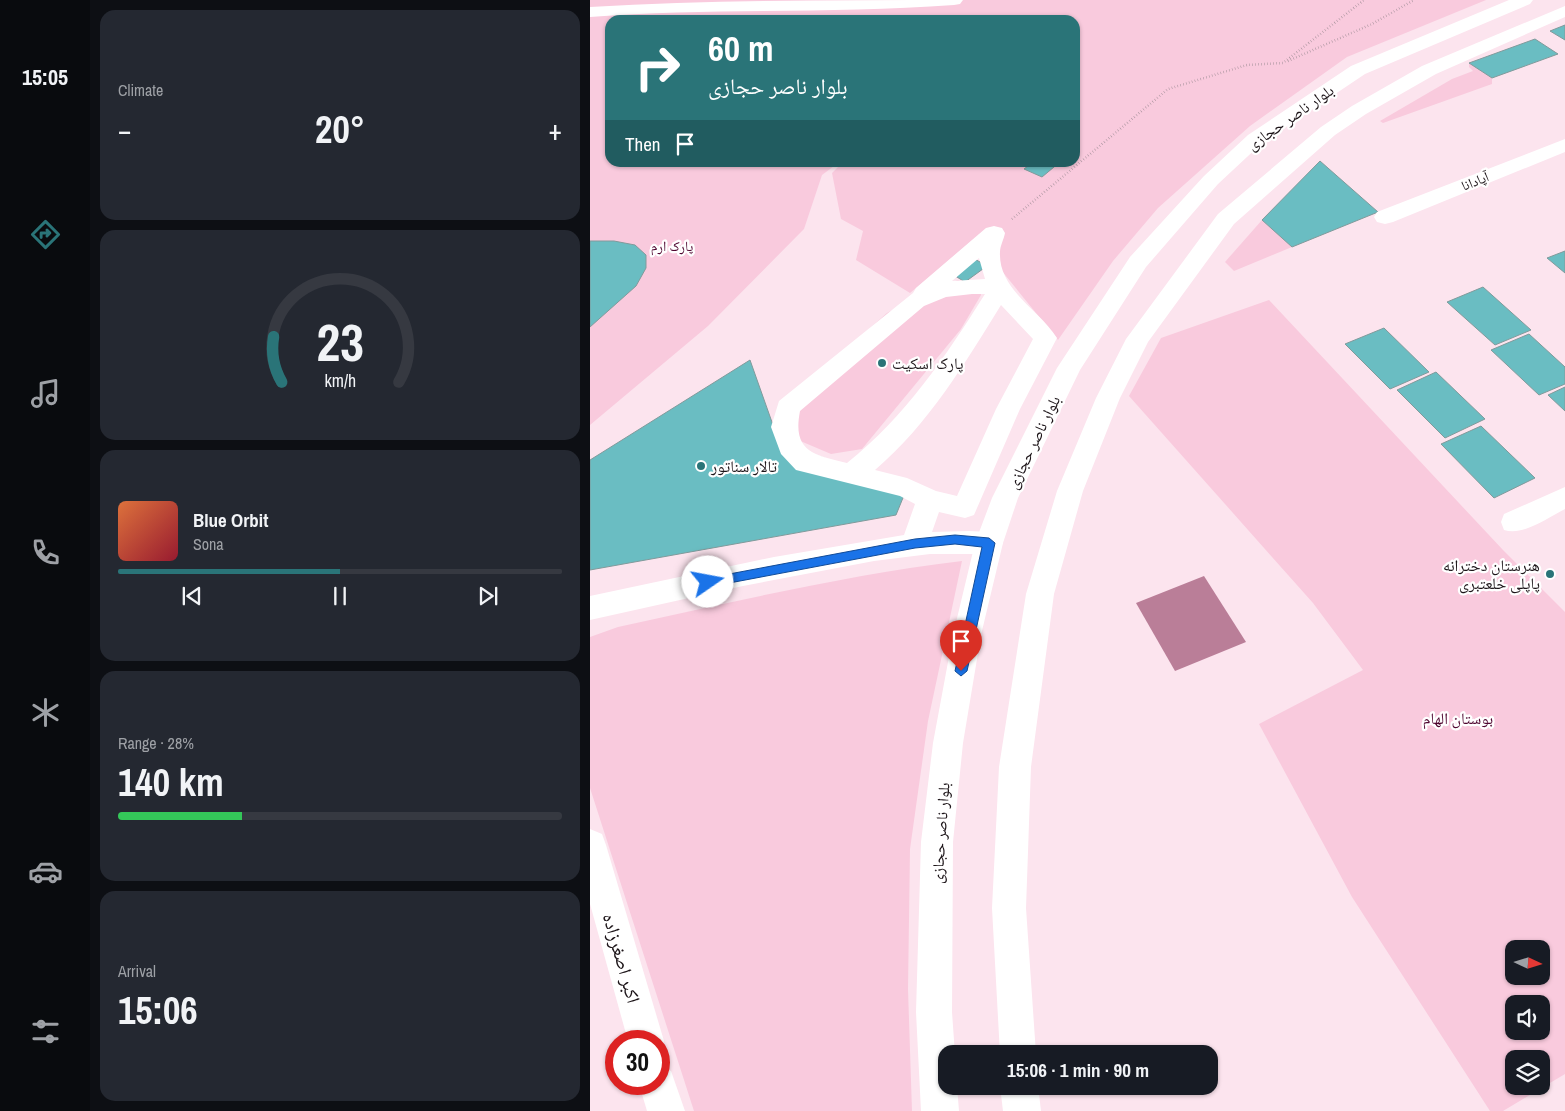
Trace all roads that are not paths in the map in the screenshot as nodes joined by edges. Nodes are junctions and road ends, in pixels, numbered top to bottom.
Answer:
1 (954, 0) edge
2 (1524, 0) edge
3 (704, 3) edge
4 (1565, 11) edge
5 (590, 12) edge
6 (1565, 145) edge
7 (1385, 217) dead end
8 (1001, 288) junction
9 (916, 301) junction
10 (852, 475) junction
11 (1565, 497) edge
12 (930, 500) junction
13 (965, 508) junction
14 (1514, 522) dead end
15 (955, 540) junction
16 (915, 543) junction
17 (989, 543) junction
18 (590, 608) edge
19 (590, 845) edge
20 (643, 1030) edge
21 (1017, 1045) edge
22 (661, 1095) edge
23 (1021, 1095) edge
24 (666, 1111) edge
25 (940, 1111) edge
26 (1022, 1111) edge

1 - 3 main road
2 - 17 main road, بلوار ناصر حجازی
3 - 5 main road
4 - 21 main road, بلوار ناصر حجازی
6 - 7 main road, آپادانا
8 - 9 main road
8 - 9 main road
8 - 10 main road
8 - 13 main road
9 - 10 main road
10 - 12 main road
11 - 14 main road
12 - 13 main road
12 - 16 main road
13 - 15 main road
15 - 16 main road
15 - 17 main road
16 - 18 main road
17 - 25 main road, بلوار ناصر حجازی
19 - 20 main road, اکبر اصغرزاده
22 - 24 main road
23 - 26 main road

